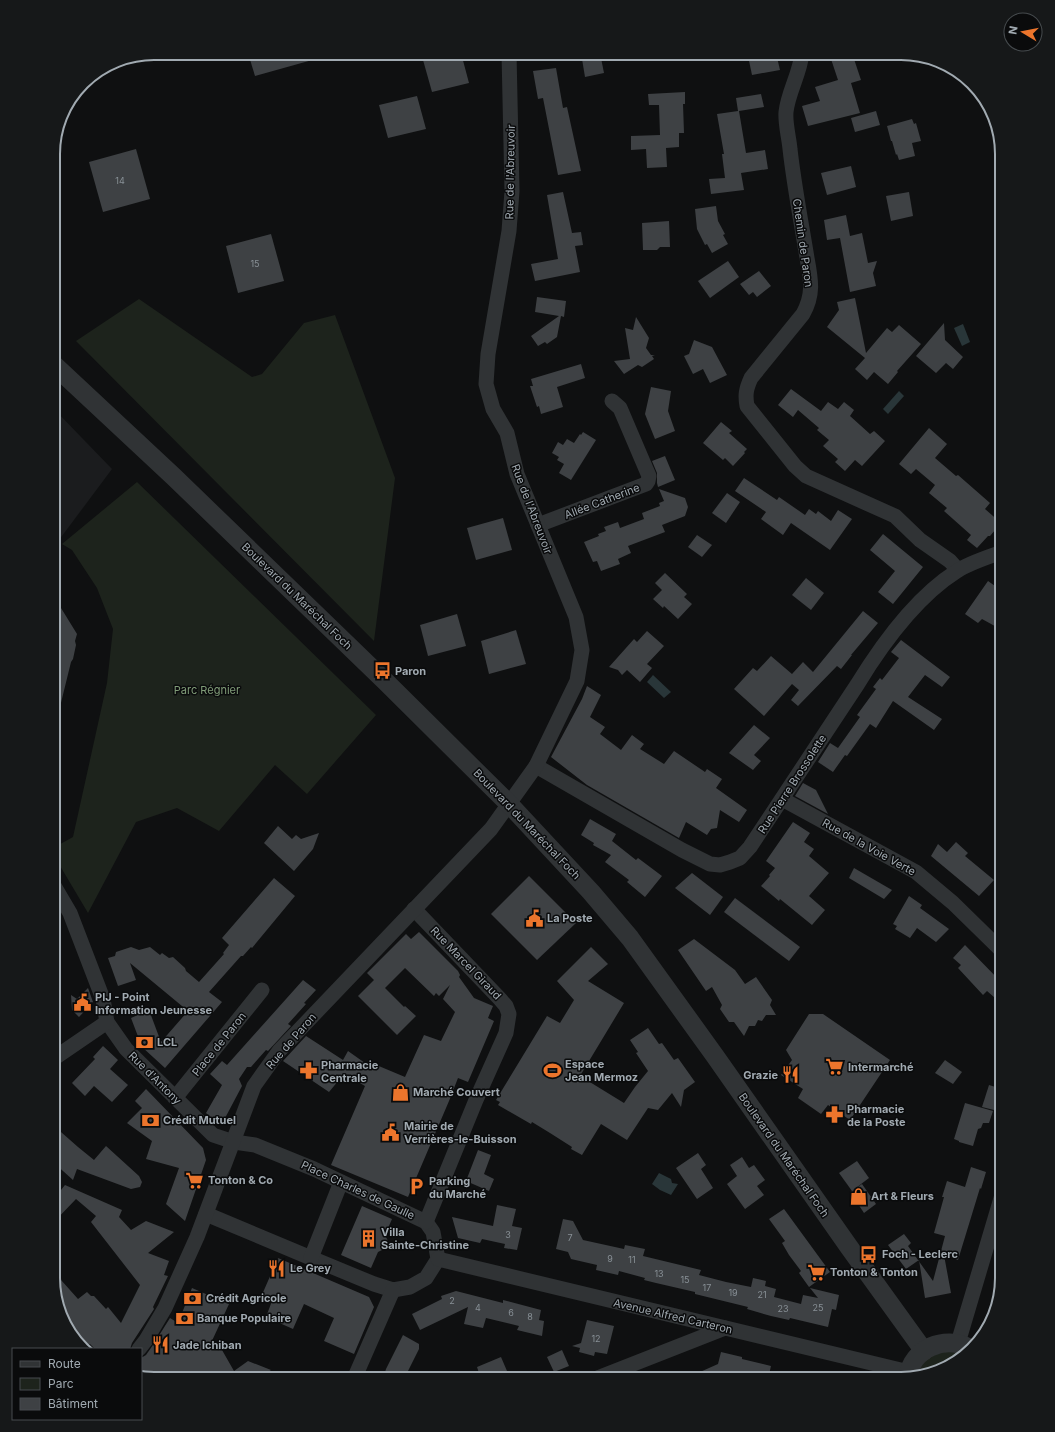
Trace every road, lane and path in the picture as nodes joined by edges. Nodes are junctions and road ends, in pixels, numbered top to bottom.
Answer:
1 (509, 60) edge
2 (801, 60) edge
3 (60, 371) edge
4 (612, 401) dead end
5 (538, 525) junction
6 (995, 555) edge
7 (958, 570) junction
8 (536, 766) junction
9 (782, 799) junction
10 (509, 804) junction
11 (60, 896) edge
12 (414, 909) junction
13 (995, 944) edge
14 (262, 990) dead end
15 (107, 1022) junction
16 (60, 1054) edge
17 (175, 1098) junction
18 (234, 1142) junction
19 (342, 1182) junction
20 (206, 1214) junction
21 (426, 1222) junction
22 (995, 1223) edge
23 (311, 1258) junction
24 (438, 1259) junction
25 (393, 1290) junction
26 (725, 1328) junction
27 (964, 1346) edge
28 (140, 1348) edge
29 (924, 1351) junction
30 (910, 1371) edge
31 (357, 1372) edge
32 (613, 1372) edge
33 (897, 1372) edge

1 - 5 street, Rue de l'Abreuvoir
2 - 7 street, Chemin de Paron
3 - 10 street, Boulevard du Maréchal Foch
4 - 5 street, Allée Catherine
5 - 8 street, Rue de l'Abreuvoir
6 - 7 street, Rue Pierre Brossolette
7 - 9 street, Rue Pierre Brossolette
8 - 9 street, Rue Pierre Brossolette
8 - 10 street, Rue de l'Abreuvoir
9 - 13 street, Rue de la Voie Verte
10 - 12 street, Rue de Paron
10 - 29 street, Boulevard du Maréchal Foch
11 - 15 street, Rue d'Antony
12 - 18 street, Rue de Paron
12 - 21 street, Rue Marcel Giraud
14 - 17 street, Place de Paron
15 - 16 street
15 - 17 street, Rue d'Antony
17 - 18 street, Rue d'Antony
18 - 19 street, Place Charles de Gaulle
18 - 20 street, Rue de Paron
19 - 21 street, Place Charles de Gaulle
19 - 23 street
20 - 23 street
20 - 28 street, Rue de Paron
21 - 24 street, Place Charles de Gaulle
22 - 27 street
23 - 25 street
24 - 25 street
24 - 26 street, Avenue Alfred Carteron
25 - 31 street
26 - 32 street
26 - 33 street, Avenue Alfred Carteron
27 - 29 street
29 - 30 street

